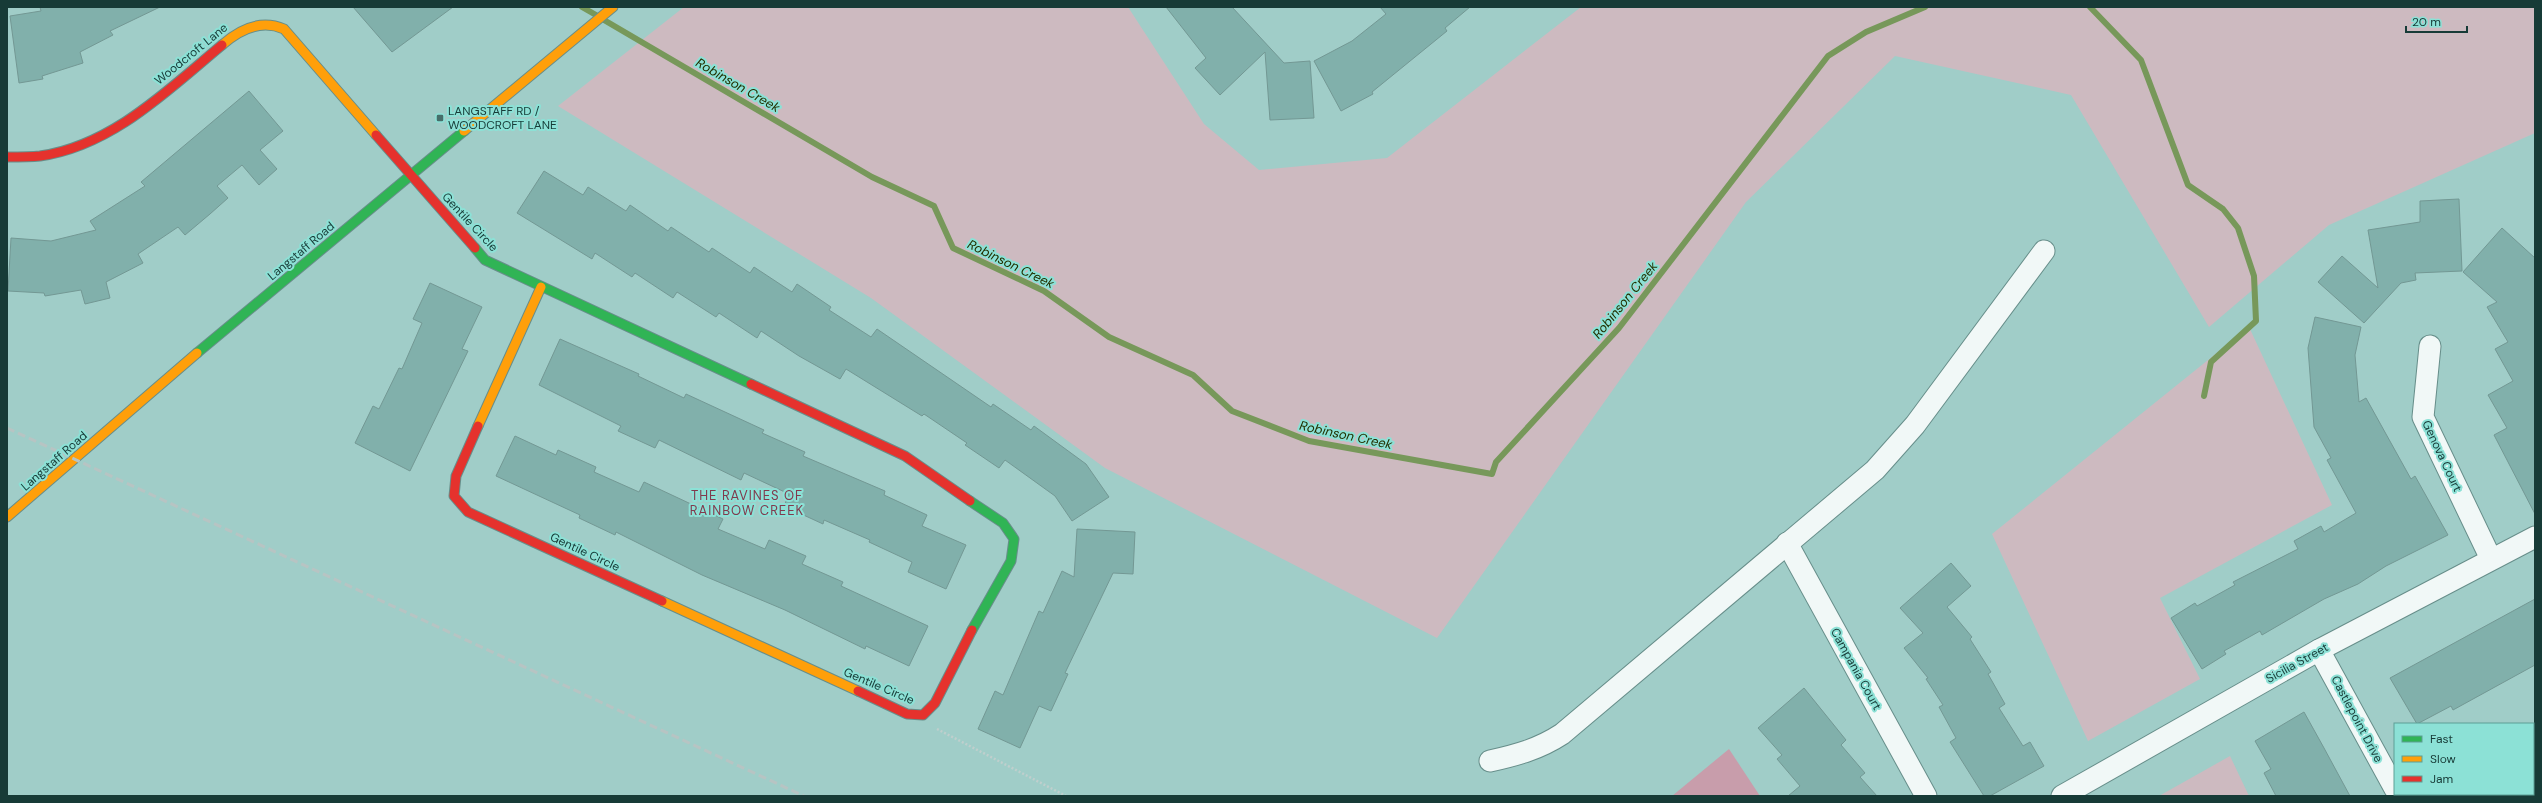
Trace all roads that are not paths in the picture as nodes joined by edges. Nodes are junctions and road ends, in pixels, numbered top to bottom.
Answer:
1 (613, 7) edge
2 (7, 157) edge
3 (410, 174) junction
4 (2044, 251) dead end
5 (541, 287) junction
6 (2430, 346) dead end
7 (7, 517) edge
8 (2535, 538) edge
9 (1787, 543) junction
10 (2491, 559) junction
11 (2319, 650) junction
12 (1490, 760) dead end
13 (2394, 787) edge
14 (1926, 796) edge
15 (2062, 796) edge

1 - 3 street, Langstaff Road
2 - 3 street, Woodcroft Lane
3 - 5 street, Gentile Circle
3 - 7 street, Langstaff Road
4 - 9 street
5 - 5 street, Gentile Circle
6 - 10 street, Genova Court
8 - 10 street, Sicilia Street
9 - 12 street
9 - 14 street, Campania Court
10 - 11 street, Sicilia Street
11 - 13 street, Castlepoint Drive
11 - 15 street, Sicilia Street

